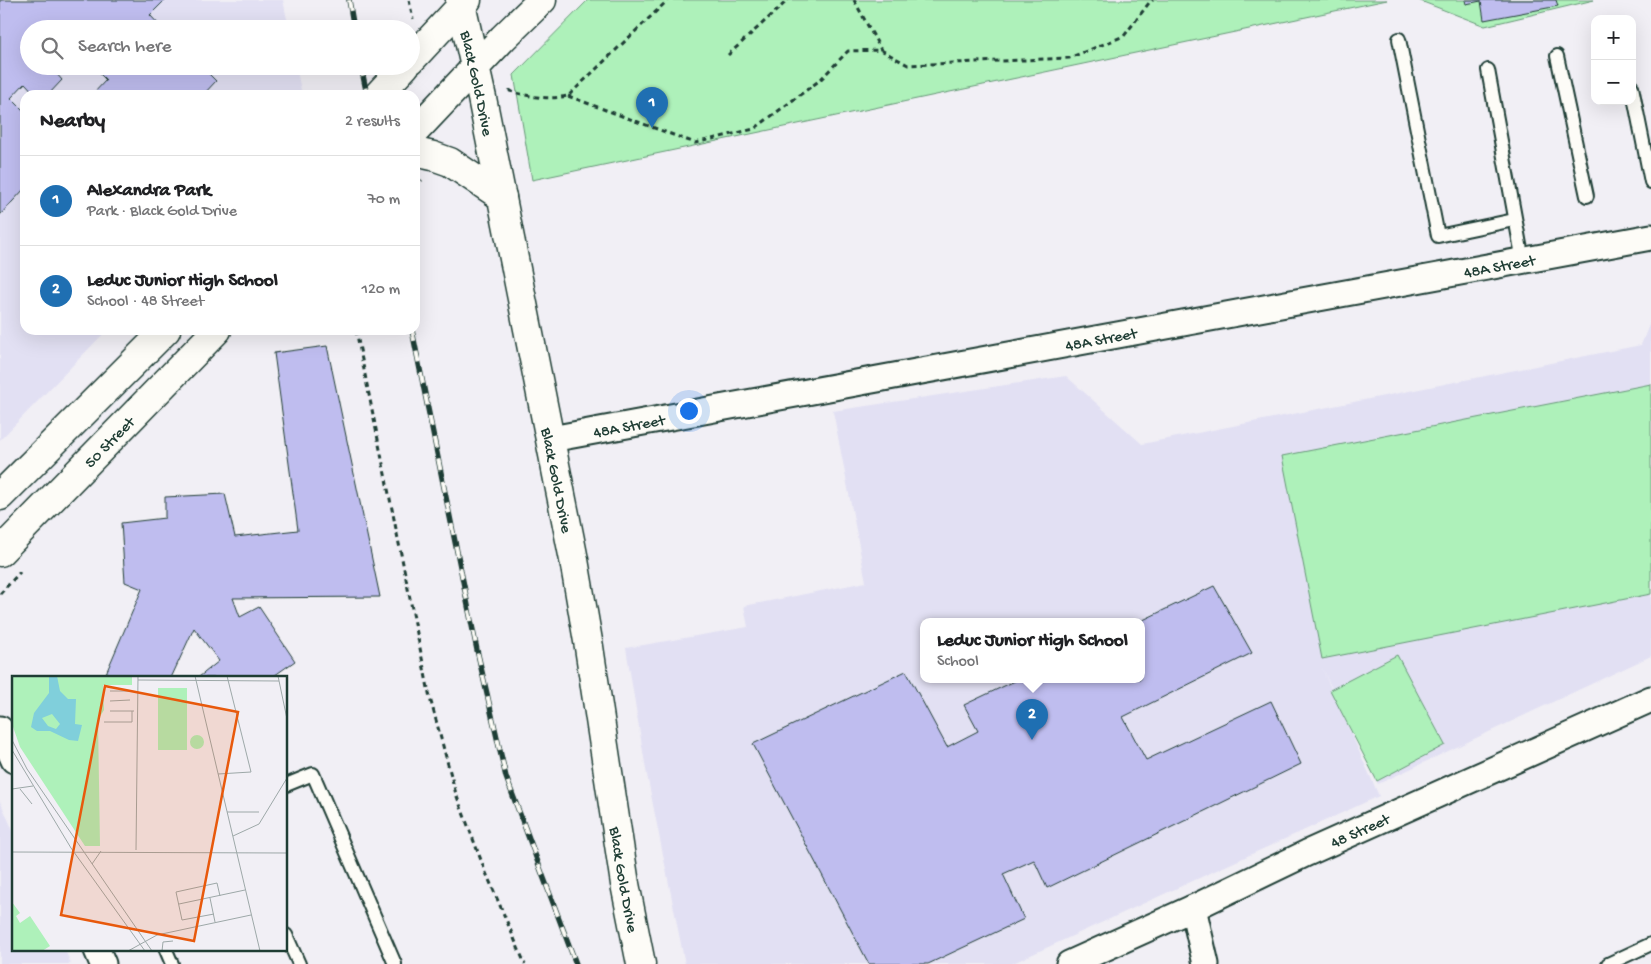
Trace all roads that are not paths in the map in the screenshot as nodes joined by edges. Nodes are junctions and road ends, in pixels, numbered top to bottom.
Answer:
1 (542, 0) edge
2 (463, 2) edge
3 (1400, 39) dead end
4 (420, 50) edge
5 (1557, 56) dead end
6 (476, 68) junction
7 (1488, 70) dead end
8 (397, 75) edge
9 (383, 90) edge
10 (1636, 105) edge
11 (420, 126) edge
12 (420, 153) edge
13 (1651, 182) edge
14 (1588, 196) dead end
15 (502, 197) junction
16 (1514, 220) junction
17 (1651, 237) edge
18 (1523, 261) junction
19 (161, 335) edge
20 (212, 335) edge
21 (551, 439) junction
22 (0, 496) edge
23 (0, 552) edge
24 (1651, 699) edge
25 (0, 729) edge
26 (12, 756) edge
27 (288, 784) edge
28 (1193, 908) junction
29 (288, 939) edge
30 (1651, 944) edge
31 (98, 952) edge
32 (167, 952) edge
33 (103, 964) edge
34 (172, 964) edge
35 (299, 964) edge
36 (395, 964) edge
37 (641, 964) edge
38 (1069, 964) edge
39 (1206, 964) edge
40 (1608, 964) edge

1 - 6 main road
2 - 4 main road
2 - 6 main road, Black Gold Drive
3 - 16 lane
5 - 14 lane
6 - 11 main road
6 - 15 main road, Black Gold Drive
7 - 16 lane
8 - 9 main road
10 - 13 lane
12 - 15 main road
15 - 21 main road, Black Gold Drive
16 - 18 lane
17 - 18 street, 48A Street
18 - 21 street, 48A Street
19 - 22 main road
20 - 23 main road, 50 Street
21 - 37 main road, Black Gold Drive
24 - 28 street, 48 Street
25 - 26 street
27 - 36 lane
28 - 38 street, 48 Street
28 - 39 street
29 - 35 lane
30 - 40 lane
31 - 33 street
32 - 34 lane

